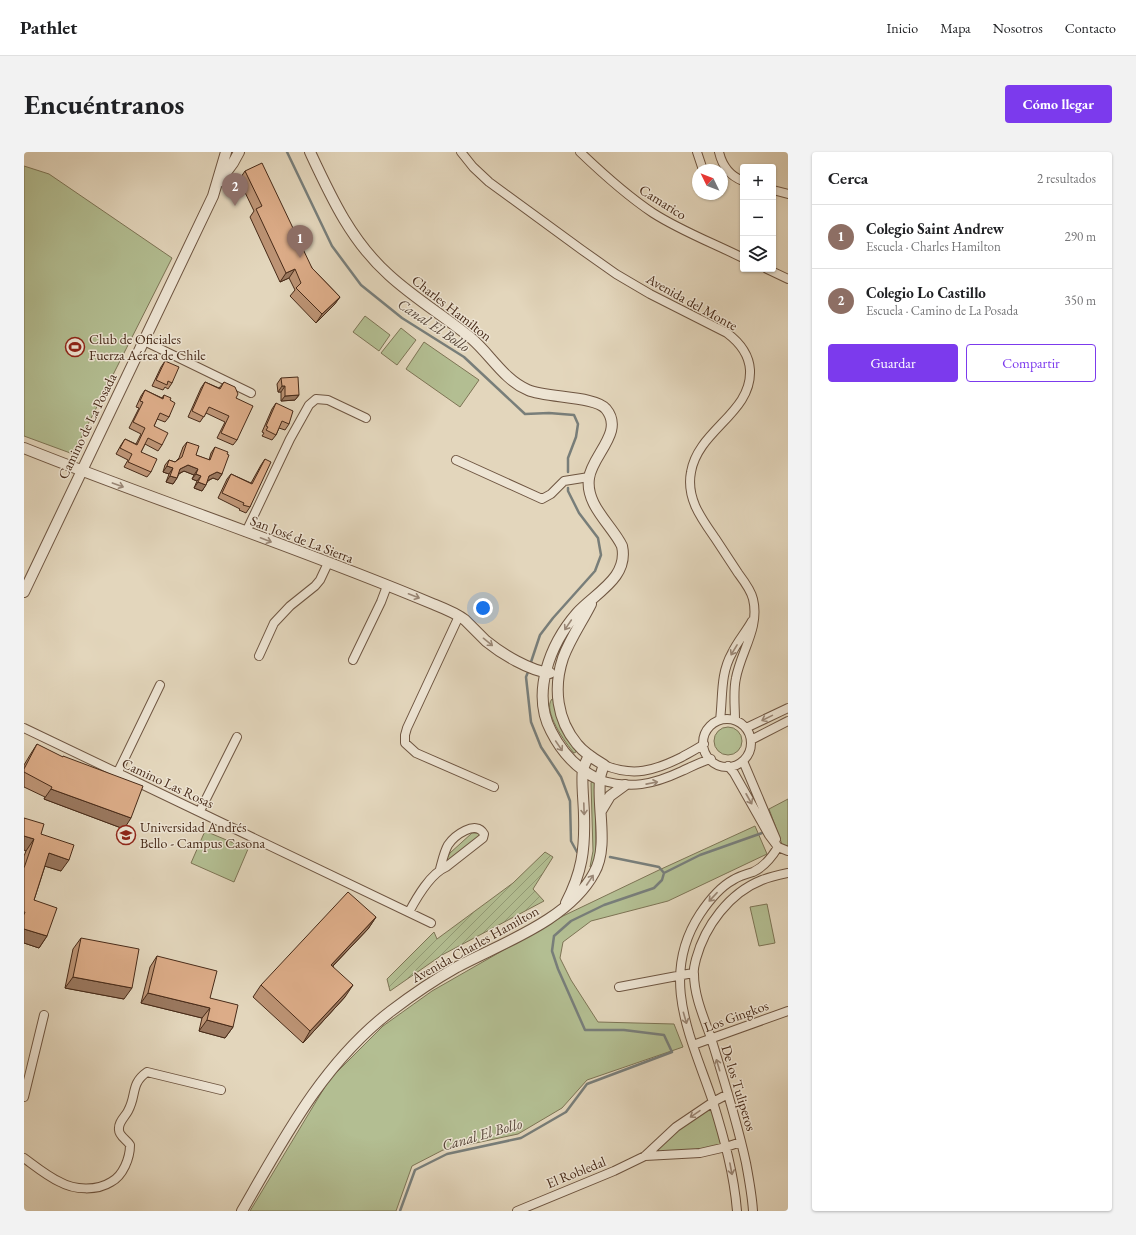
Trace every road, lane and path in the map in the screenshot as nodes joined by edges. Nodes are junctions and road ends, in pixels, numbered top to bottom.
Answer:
1 (226, 152) edge
2 (239, 152) edge
3 (310, 152) edge
4 (461, 152) edge
5 (580, 152) edge
6 (697, 152) edge
7 (719, 152) edge
8 (701, 164) edge
9 (740, 179) edge
10 (216, 186) junction
11 (776, 191) edge
12 (788, 194) edge
13 (740, 257) edge
14 (773, 272) edge
15 (788, 279) edge
16 (144, 341) junction
17 (251, 393) dead end
18 (366, 418) dead end
19 (24, 448) edge
20 (456, 460) dead end
21 (82, 471) junction
22 (589, 477) junction
23 (246, 532) junction
24 (328, 563) junction
25 (387, 586) junction
26 (24, 592) edge
27 (594, 597) junction
28 (459, 616) junction
29 (754, 617) junction
30 (259, 656) dead end
31 (353, 660) dead end
32 (545, 673) junction
33 (559, 675) junction
34 (160, 685) dead end
35 (788, 708) edge
36 (720, 720) junction
37 (735, 720) junction
38 (788, 721) edge
39 (24, 728) edge
40 (746, 728) junction
41 (237, 737) dead end
42 (751, 740) junction
43 (704, 744) junction
44 (589, 755) junction
45 (710, 759) junction
46 (743, 761) junction
47 (604, 765) junction
48 (728, 766) junction
49 (583, 770) junction
50 (117, 774) junction
51 (600, 780) junction
52 (625, 786) junction
53 (494, 787) dead end
54 (200, 811) junction
55 (600, 813) junction
56 (778, 847) junction
57 (788, 851) edge
58 (440, 870) junction
59 (788, 873) edge
60 (733, 880) junction
61 (762, 880) junction
62 (563, 908) junction
63 (409, 912) junction
64 (431, 923) dead end
65 (693, 973) junction
66 (680, 976) junction
67 (619, 987) dead end
68 (788, 1011) edge
69 (44, 1015) dead end
70 (711, 1038) junction
71 (693, 1045) junction
72 (221, 1090) dead end
73 (728, 1094) junction
74 (24, 1097) edge
75 (713, 1102) junction
76 (741, 1142) junction
77 (726, 1147) junction
78 (645, 1156) junction
79 (24, 1158) edge
80 (242, 1211) edge
81 (517, 1211) edge
82 (737, 1211) edge
83 (753, 1211) edge

1 - 10 street, Camino de La Posada
2 - 10 street, Camino de La Posada
3 - 22 street, Charles Hamilton
4 - 29 street, Avenida del Monte
5 - 13 street, Camarico
6 - 8 street
7 - 9 street
10 - 16 street, Camino de La Posada
11 - 12 street
14 - 15 street
16 - 17 street
16 - 21 street, Camino de La Posada
18 - 23 street
19 - 21 street, San José de La Sierra
20 - 22 street
21 -> 23 street, San José de La Sierra
21 - 26 street, Camino de La Posada
22 - 27 street, Charles Hamilton
23 -> 24 street, San José de La Sierra
24 - 25 street, San José de La Sierra
24 - 30 street
25 -> 28 street, San José de La Sierra
25 - 31 street
27 -> 32 street, Charles Hamilton
27 - 33 street, Charles Hamilton
28 -> 32 street, San José de La Sierra
28 - 53 street
29 -> 36 street
29 - 37 street, Avenida del Monte
32 - 33 street, San José de La Sierra
32 -> 49 street, Charles Hamilton
33 - 44 street, Charles Hamilton
34 - 50 street
35 -> 40 street
36 - 37 street
36 - 43 street
37 - 40 street
38 - 42 street
39 - 50 street, Camino Las Rosas
40 - 42 street
41 - 54 street
42 - 46 street
43 - 45 street
43 - 47 street
44 - 47 street, Charles Hamilton
44 - 49 street, Avenida Charles Hamilton
45 - 48 street
52 -> 45 street
46 - 48 street
46 - 56 street
47 - 51 street, Avenida Charles Hamilton
48 -> 56 street
49 - 51 street, Charles Hamilton
49 -> 62 street, Avenida Charles Hamilton
50 - 54 street, Camino Las Rosas
51 - 52 street
51 - 55 street, Avenida Charles Hamilton
52 - 55 street
54 - 63 street, Camino Las Rosas
62 -> 55 street, Avenida Charles Hamilton
56 - 57 street
56 - 60 street, De los Tuliperos
58 - 58 street
58 - 63 street
59 - 61 street
60 - 61 street
60 -> 66 street, De los Tuliperos
61 - 65 street, De los Tuliperos
62 - 80 street, Avenida Charles Hamilton
63 - 64 street, Camino Las Rosas
65 - 66 street
65 - 70 street, De los Tuliperos
66 - 67 street
66 -> 71 street, De los Tuliperos
68 - 70 street, Los Gingkos
69 - 74 street
70 - 71 street, Los Gingkos
73 -> 70 street, De los Tuliperos
71 - 75 street, De los Tuliperos
72 - 79 street
73 - 75 street, El Robledal
73 - 76 street, De los Tuliperos
75 - 77 street, De los Tuliperos
75 -> 78 street, El Robledal
76 - 77 street, El Robledal
76 - 83 street, De los Tuliperos
77 - 78 street, El Robledal
77 -> 82 street, De los Tuliperos
78 - 81 street, El Robledal

